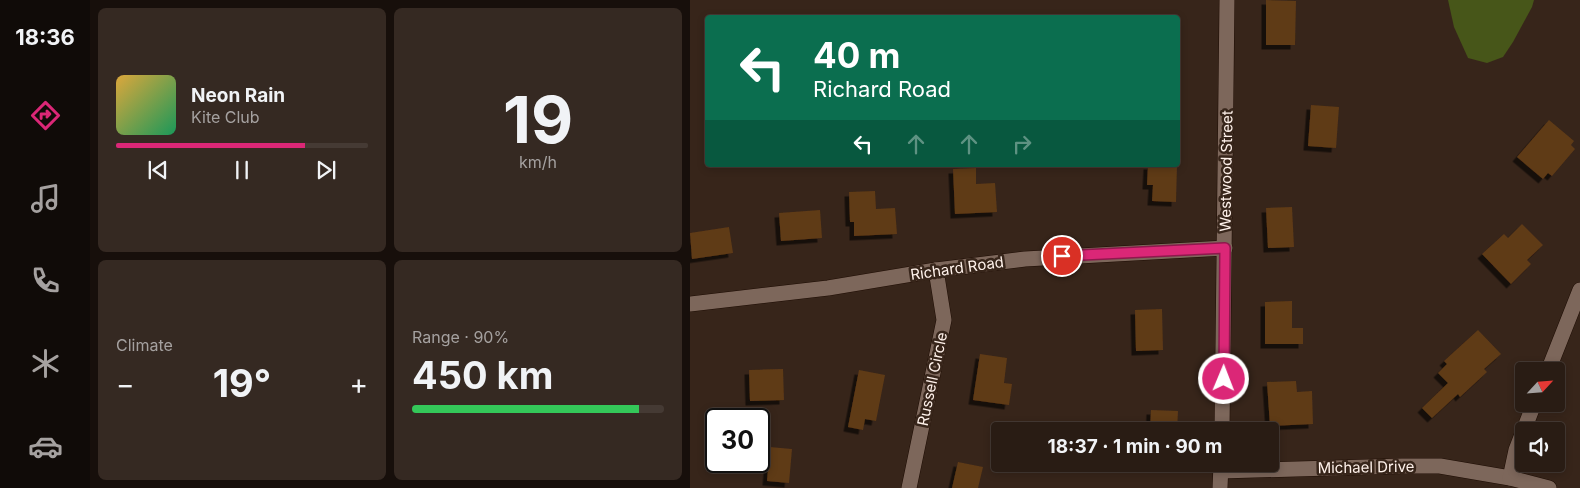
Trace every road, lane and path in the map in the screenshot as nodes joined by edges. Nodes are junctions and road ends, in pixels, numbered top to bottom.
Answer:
1 (1228, 0) edge
2 (1225, 248) junction
3 (936, 270) junction
4 (1580, 290) edge
5 (690, 304) edge
6 (1552, 362) edge
7 (1531, 412) edge
8 (1222, 422) edge
9 (1279, 467) edge
10 (1221, 472) edge
11 (1510, 478) junction
12 (909, 488) edge
13 (1220, 488) edge
14 (1549, 488) edge

1 - 2 street, Westwood Street
2 - 3 street, Richard Road
2 - 8 street, Westwood Street
3 - 5 street, Richard Road
3 - 12 street, Russell Circle
4 - 6 street
7 - 11 street
9 - 11 street, Michael Drive
10 - 13 street
11 - 14 street, Michael Drive

